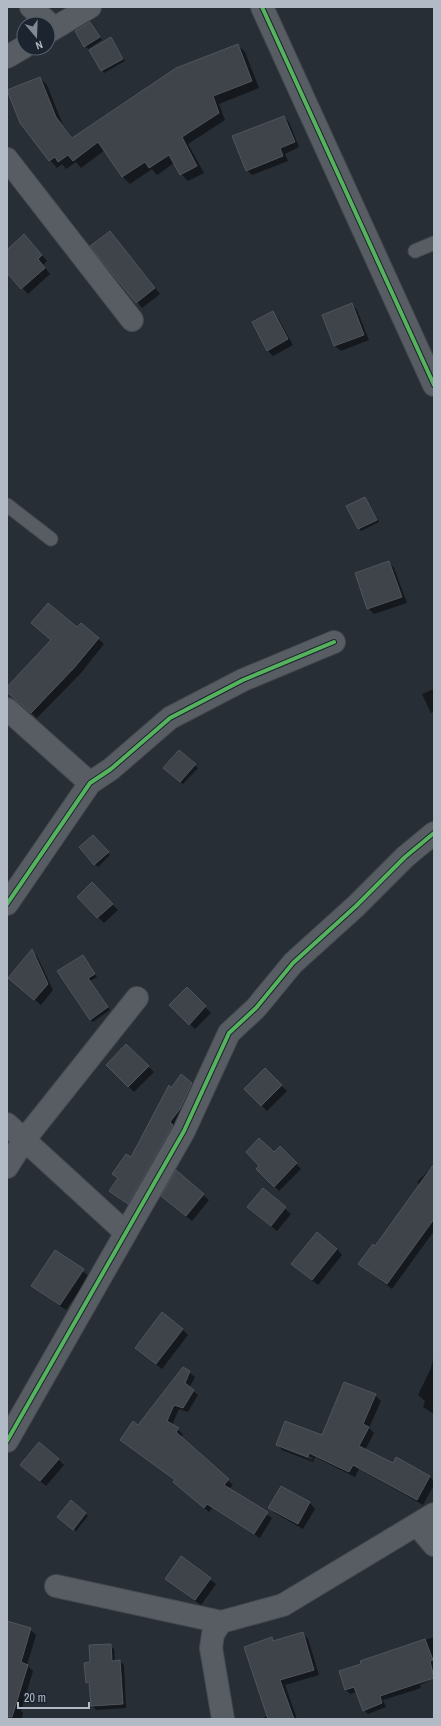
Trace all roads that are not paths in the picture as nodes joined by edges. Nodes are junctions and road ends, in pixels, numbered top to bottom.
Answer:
1 (31, 7) edge
2 (90, 7) edge
3 (262, 7) edge
4 (39, 16) edge
5 (56, 27) edge
6 (16, 52) edge
7 (7, 57) edge
8 (7, 159) edge
9 (434, 243) edge
10 (415, 251) dead end
11 (132, 320) dead end
12 (434, 385) edge
13 (7, 505) edge
14 (51, 539) dead end
15 (334, 642) dead end
16 (7, 710) edge
17 (90, 783) junction
18 (434, 833) edge
19 (7, 904) edge
20 (137, 998) dead end
21 (7, 1124) edge
22 (24, 1140) junction
23 (7, 1167) edge
24 (126, 1232) junction
25 (7, 1442) edge
26 (426, 1519) edge
27 (434, 1544) edge
28 (56, 1586) dead end
29 (221, 1622) junction
30 (223, 1719) edge

1 - 4 street
2 - 5 street
3 - 12 street
6 - 7 street
8 - 11 street
9 - 10 lane
13 - 14 lane
15 - 17 street
16 - 17 street
17 - 19 street
18 - 24 street
20 - 22 street
21 - 22 street
22 - 23 street
22 - 24 street
24 - 25 street
26 - 27 street
26 - 29 street
28 - 29 street
29 - 30 street

